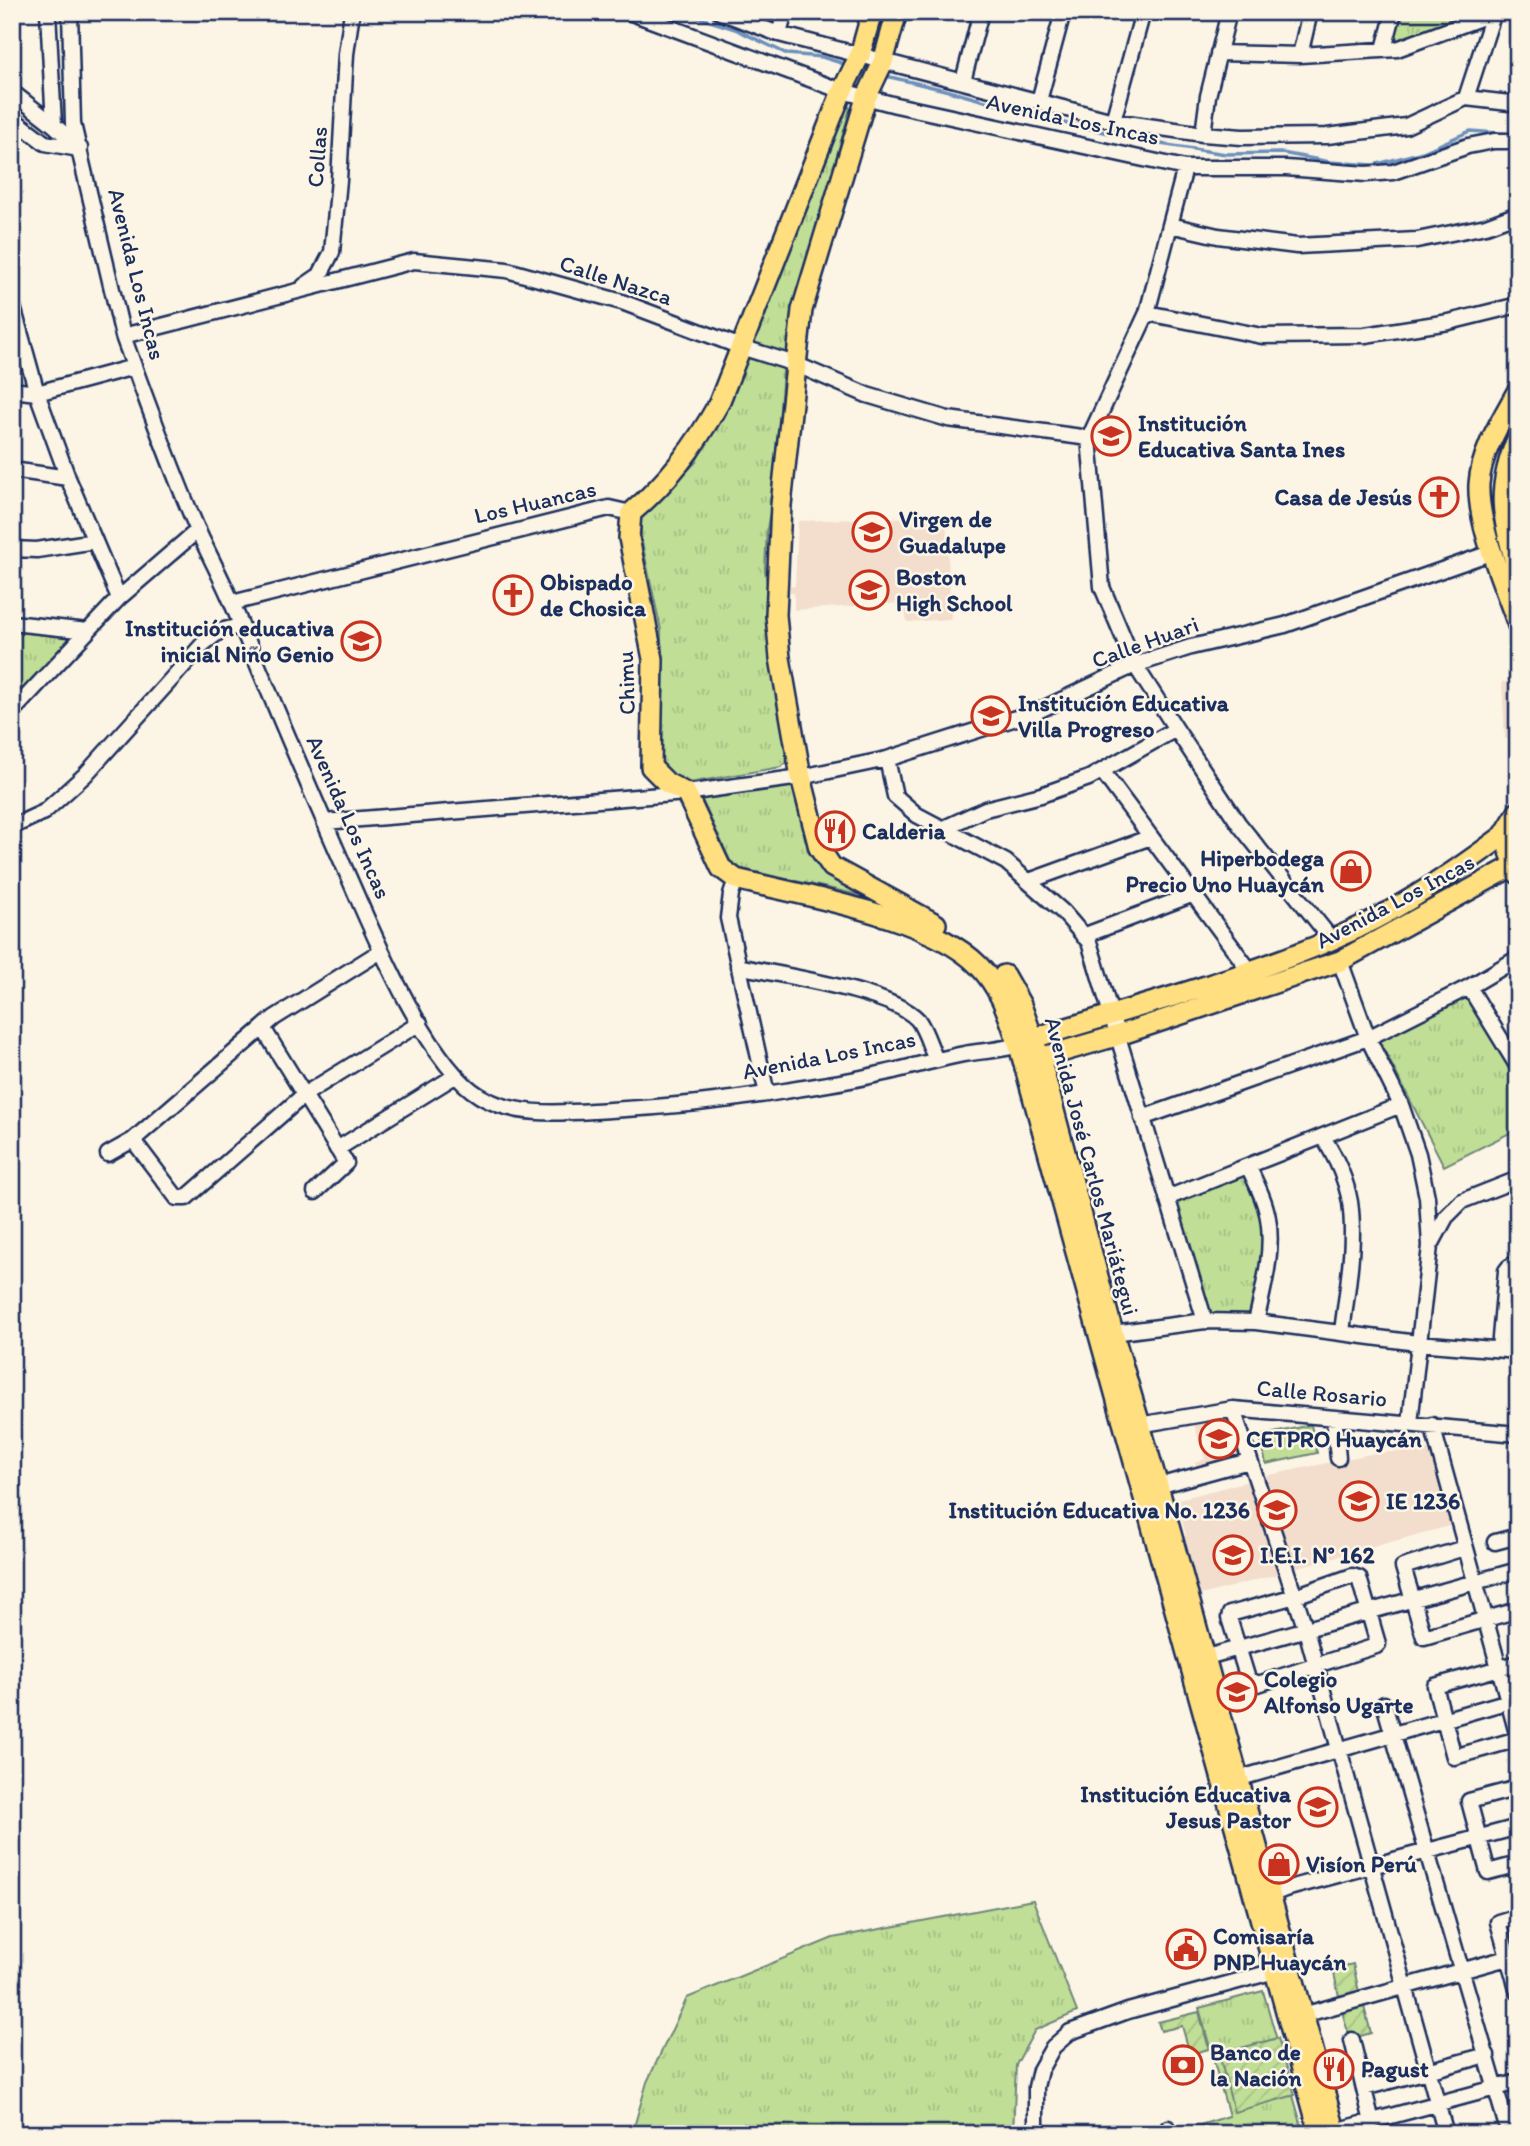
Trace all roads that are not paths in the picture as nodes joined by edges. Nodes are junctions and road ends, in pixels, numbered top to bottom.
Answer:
1 (48, 12) edge
2 (70, 12) edge
3 (352, 12) edge
4 (629, 12) edge
5 (720, 12) edge
6 (785, 12) edge
7 (872, 12) edge
8 (897, 12) edge
9 (981, 12) edge
10 (1063, 12) edge
11 (1143, 12) edge
12 (1230, 12) edge
13 (1310, 12) edge
14 (1394, 12) edge
15 (1494, 12) edge
16 (779, 34) junction
17 (1384, 49) junction
18 (1218, 53) junction
19 (860, 55) junction
20 (1300, 55) junction
21 (883, 62) junction
22 (963, 80) junction
23 (842, 91) junction
24 (12, 92) edge
25 (866, 98) junction
26 (1466, 98) junction
27 (1039, 101) junction
28 (1518, 104) edge
29 (12, 118) edge
30 (1112, 121) junction
31 (54, 125) junction
32 (1203, 134) junction
33 (1518, 141) edge
34 (81, 149) junction
35 (1185, 168) junction
36 (1518, 214) edge
37 (1170, 225) junction
38 (298, 290) junction
39 (12, 303) edge
40 (1518, 305) edge
41 (1147, 313) junction
42 (123, 336) junction
43 (741, 347) junction
44 (795, 364) junction
45 (134, 367) junction
46 (12, 390) edge
47 (1518, 390) edge
48 (37, 393) junction
49 (1518, 437) edge
50 (1089, 438) junction
51 (12, 470) edge
52 (68, 478) junction
53 (631, 513) junction
54 (198, 530) junction
55 (95, 541) junction
56 (12, 549) edge
57 (1493, 552) junction
58 (1518, 573) edge
59 (119, 598) junction
60 (232, 603) junction
61 (12, 623) edge
62 (1518, 625) edge
63 (240, 626) junction
64 (88, 631) junction
65 (1135, 665) junction
66 (12, 712) edge
67 (1176, 729) junction
68 (887, 759) junction
69 (1102, 771) junction
70 (801, 776) junction
71 (686, 793) junction
72 (1518, 812) edge
73 (324, 822) junction
74 (12, 824) edge
75 (944, 828) junction
76 (1151, 836) junction
77 (1511, 836) edge
78 (1516, 866) edge
79 (736, 879) junction
80 (1029, 881) junction
81 (1194, 894) junction
82 (1083, 936) junction
83 (1332, 940) junction
84 (381, 951) junction
85 (1518, 958) edge
86 (1340, 961) junction
87 (738, 966) junction
88 (1250, 971) junction
89 (1469, 987) junction
90 (1110, 1015) junction
91 (420, 1023) junction
92 (263, 1028) junction
93 (1116, 1036) junction
94 (1368, 1038) junction
95 (1026, 1042) junction
96 (1041, 1058) junction
97 (936, 1059) junction
98 (1518, 1067) edge
99 (455, 1076) junction
100 (304, 1094) junction
101 (767, 1094) junction
102 (1401, 1105) junction
103 (1142, 1118) junction
104 (1323, 1137) junction
105 (133, 1140) junction
106 (337, 1149) junction
107 (108, 1154) dead end
108 (1248, 1166) junction
109 (1518, 1179) edge
110 (315, 1192) dead end
111 (1167, 1198) junction
112 (1430, 1246) junction
113 (1518, 1262) edge
114 (1205, 1321) junction
115 (1256, 1322) junction
116 (1342, 1332) junction
117 (1112, 1333) junction
118 (1417, 1343) junction
119 (1499, 1349) junction
120 (1518, 1351) edge
121 (1233, 1409) junction
122 (1334, 1418) junction
123 (1410, 1423) junction
124 (1432, 1425) junction
125 (1132, 1426) junction
126 (1518, 1434) edge
127 (1339, 1458) dead end
128 (1249, 1461) junction
129 (1158, 1486) junction
130 (1518, 1536) edge
131 (1495, 1542) dead end
132 (1464, 1548) junction
133 (1518, 1570) edge
134 (1473, 1581) junction
135 (1295, 1596) junction
136 (1413, 1599) junction
137 (1518, 1610) edge
138 (1368, 1612) junction
139 (1485, 1619) junction
140 (1306, 1629) junction
141 (1238, 1648) junction
142 (1196, 1660) junction
143 (1518, 1663) edge
144 (1316, 1666) junction
145 (1499, 1668) junction
146 (1513, 1700) edge
147 (1384, 1704) dead end
148 (1443, 1720) junction
149 (1392, 1734) junction
150 (1518, 1738) edge
151 (1339, 1748) junction
152 (1230, 1781) junction
153 (1518, 1788) edge
154 (1518, 1827) edge
155 (1479, 1838) junction
156 (1428, 1852) junction
157 (1518, 1864) edge
158 (1372, 1868) junction
159 (1262, 1898) junction
160 (1518, 1916) edge
161 (1513, 1956) edge
162 (1463, 1971) junction
163 (1284, 1972) junction
164 (1406, 1987) junction
165 (1518, 1992) edge
166 (1303, 2015) junction
167 (1352, 2040) dead end
168 (1487, 2055) junction
169 (1429, 2070) junction
170 (1518, 2082) edge
171 (1364, 2088) junction
172 (1496, 2088) junction
173 (1438, 2104) junction
174 (1372, 2122) junction
175 (1331, 2133) edge
176 (1036, 2134) edge
177 (1446, 2134) edge
178 (1508, 2134) edge

1 - 31 street
2 - 34 street, Avenida Los Incas
3 - 38 street, Collas
4 - 23 street, Avenida Los Incas
5 - 16 street
6 - 16 street
7 - 19 main road
8 - 21 main road, Avenida José Carlos Mariátegui
9 - 22 street
10 - 27 street
11 - 30 street
12 - 18 street
13 - 20 street
14 - 17 street
15 - 17 street
15 - 26 street
16 - 19 street
17 - 20 street
18 - 20 street
18 - 32 street
19 - 21 street
19 - 23 main road
21 - 22 street
21 - 25 main road, Avenida José Carlos Mariátegui
22 - 27 street
23 - 25 street, Avenida Los Incas
23 - 43 main road
24 - 31 street
25 - 35 street, Avenida Los Incas
25 - 44 main road, Avenida José Carlos Mariátegui
26 - 28 street
26 - 32 street
27 - 30 street
29 - 34 street
30 - 32 street
31 - 34 street
33 - 35 street, Avenida Los Incas
34 - 42 street, Avenida Los Incas
35 - 37 street
36 - 37 street
37 - 41 street
38 - 42 street, Calle Nazca
38 - 43 street, Calle Nazca
39 - 48 street
40 - 41 street
41 - 50 street
42 - 45 street, Avenida Los Incas
43 - 44 street, Calle Nazca
43 - 53 main road
44 - 50 street, Calle Nazca
44 - 70 main road, Avenida José Carlos Mariátegui
45 - 48 street
45 - 54 street, Avenida Los Incas
46 - 48 street
47 - 57 main road
48 - 52 street
49 - 58 main road
50 - 65 street
51 - 52 street
52 - 55 street
53 - 60 street, Los Huancas
53 - 71 main road, Chimu
54 - 59 street
54 - 60 street, Avenida Los Incas
55 - 56 street
55 - 59 street
57 - 62 main road
57 - 65 street, Calle Huari
59 - 64 street
60 - 63 street, Avenida Los Incas
61 - 64 street
63 - 73 street, Avenida Los Incas
63 - 74 street
64 - 66 street
65 - 67 street
65 - 68 street, Calle Huari
67 - 69 street
67 - 83 street
68 - 70 street, Calle Huari
68 - 75 street
69 - 75 street
69 - 76 street
70 - 71 street, Calle Huari
70 - 95 main road, Avenida José Carlos Mariátegui
71 - 73 street, Calle Huari
71 - 79 main road
72 - 77 main road
73 - 84 street, Avenida Los Incas
75 - 80 street
76 - 80 street
76 - 81 street
77 - 78 main road
77 - 83 main road, Avenida Los Incas
78 - 86 main road, Avenida Los Incas
79 - 87 street
79 - 95 main road, Avenida José Carlos Mariátegui
80 - 82 street
81 - 82 street
81 - 88 street
82 - 90 street
83 - 88 main road, Avenida Los Incas
84 - 91 street, Avenida Los Incas
84 - 92 street
85 - 89 street
86 - 93 main road, Avenida Los Incas
86 - 94 street
87 - 97 street
87 - 101 street
88 - 90 main road, Avenida Los Incas
89 - 94 street
89 - 98 street
90 - 93 street
90 - 95 main road, Avenida Los Incas
91 - 99 street, Avenida Los Incas
91 - 100 street
92 - 100 street
92 - 105 street
93 - 96 main road, Avenida Los Incas
93 - 103 street
94 - 102 street
94 - 103 street
95 - 96 main road, Avenida José Carlos Mariátegui
95 - 97 street, Avenida Los Incas
95 - 125 main road, Avenida José Carlos Mariátegui
96 - 117 main road, Avenida José Carlos Mariátegui
97 - 101 street, Avenida Los Incas
99 - 101 street, Avenida Los Incas
99 - 106 street
100 - 105 street
100 - 106 street
102 - 104 street
102 - 112 street
103 - 111 street
104 - 108 street
104 - 116 street
105 - 107 street
106 - 110 street
108 - 111 street
108 - 115 street
109 - 112 street
111 - 114 street
112 - 118 street
113 - 119 street
114 - 115 street
114 - 117 street
115 - 116 street
116 - 118 street
117 - 125 main road, Avenida José Carlos Mariátegui
118 - 119 street
118 - 123 street
119 - 120 street
121 - 122 street, Calle Rosario
121 - 125 street, Calle Rosario
121 - 128 street
122 - 123 street, Calle Rosario
122 - 127 street
123 - 124 street, Calle Rosario
124 - 126 street, Calle Rosario
124 - 132 street
125 - 129 main road, Avenida José Carlos Mariátegui
125 - 142 main road, Avenida José Carlos Mariátegui
128 - 129 street
128 - 135 street
129 - 142 main road, Avenida José Carlos Mariátegui
130 - 131 street
132 - 134 street
132 - 136 street
133 - 134 street
134 - 136 street
134 - 139 street
135 - 138 street
135 - 140 street
135 - 141 street
136 - 138 street
136 - 139 street
137 - 139 street
138 - 140 street
138 - 144 street
139 - 145 street
140 - 141 street
140 - 144 street
141 - 142 street
141 - 144 street
142 - 152 main road, Avenida José Carlos Mariátegui
143 - 145 street
144 - 151 street
145 - 146 street
145 - 148 street
146 - 148 street
146 - 150 street
147 - 149 street
148 - 149 street
148 - 150 street
149 - 151 street
149 - 156 street
151 - 152 street
151 - 158 street
152 - 159 main road, Avenida José Carlos Mariátegui
153 - 155 street
154 - 155 street
155 - 156 street
155 - 157 street
156 - 158 street
156 - 162 street
158 - 159 street
158 - 164 street
159 - 163 main road, Avenida José Carlos Mariátegui
160 - 161 street
161 - 162 street
161 - 165 street
162 - 164 street
162 - 168 street
163 - 166 main road, Avenida José Carlos Mariátegui
163 - 175 main road, Avenida José Carlos Mariátegui
163 - 176 street
164 - 166 street
164 - 169 street
166 - 175 main road, Avenida José Carlos Mariátegui
167 - 171 street
168 - 169 street
168 - 172 street
169 - 171 street
169 - 173 street
170 - 172 street
171 - 174 street
172 - 173 street
172 - 178 street
173 - 174 street
173 - 177 street
174 - 175 street

